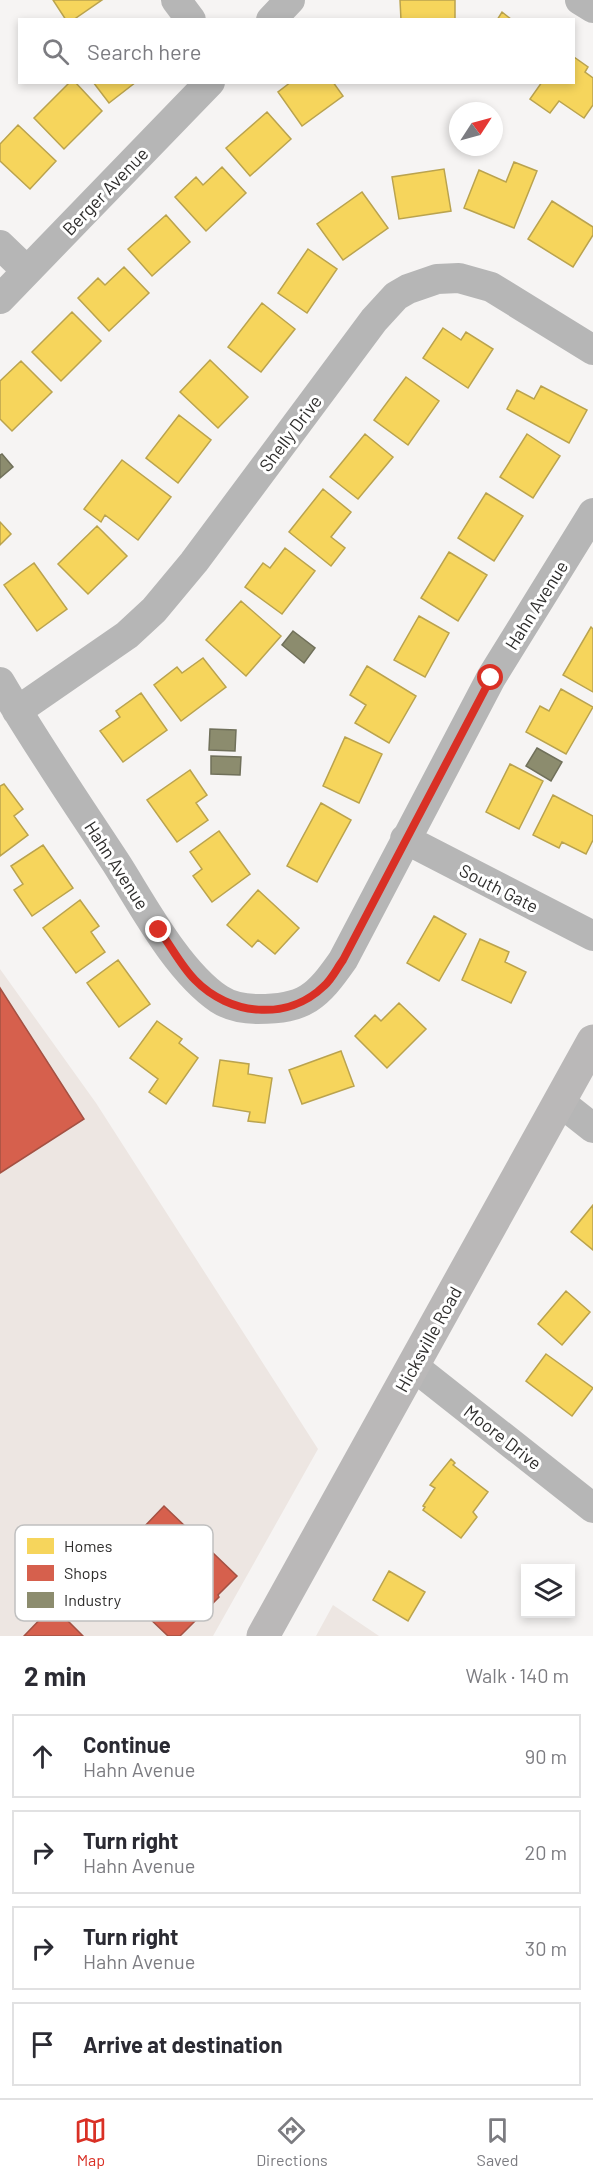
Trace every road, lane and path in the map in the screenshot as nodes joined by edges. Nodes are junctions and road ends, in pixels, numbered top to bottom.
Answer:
1 (176, 0) edge
2 (290, 0) edge
3 (580, 0) edge
4 (593, 8) edge
5 (190, 18) edge
6 (273, 18) edge
7 (208, 84) edge
8 (0, 245) edge
9 (27, 271) junction
10 (0, 299) edge
11 (593, 351) edge
12 (593, 513) edge
13 (0, 682) edge
14 (17, 711) junction
15 (405, 839) junction
16 (593, 936) edge
17 (593, 1041) edge
18 (560, 1102) junction
19 (593, 1128) edge
20 (413, 1366) junction
21 (593, 1508) edge
22 (263, 1636) edge

1 - 5 street
2 - 6 street
3 - 4 street
7 - 9 street, Berger Avenue
8 - 9 street
9 - 10 street, Berger Avenue
11 - 14 street, Shelly Drive
12 - 15 street, Hahn Avenue
13 - 14 street, Hahn Avenue
14 - 15 street, Hahn Avenue
15 - 16 street, South Gate
17 - 18 main road, Hicksville Road
18 - 19 street
18 - 20 main road, Hicksville Road
20 - 21 street, Moore Drive
20 - 22 main road, Hicksville Road

